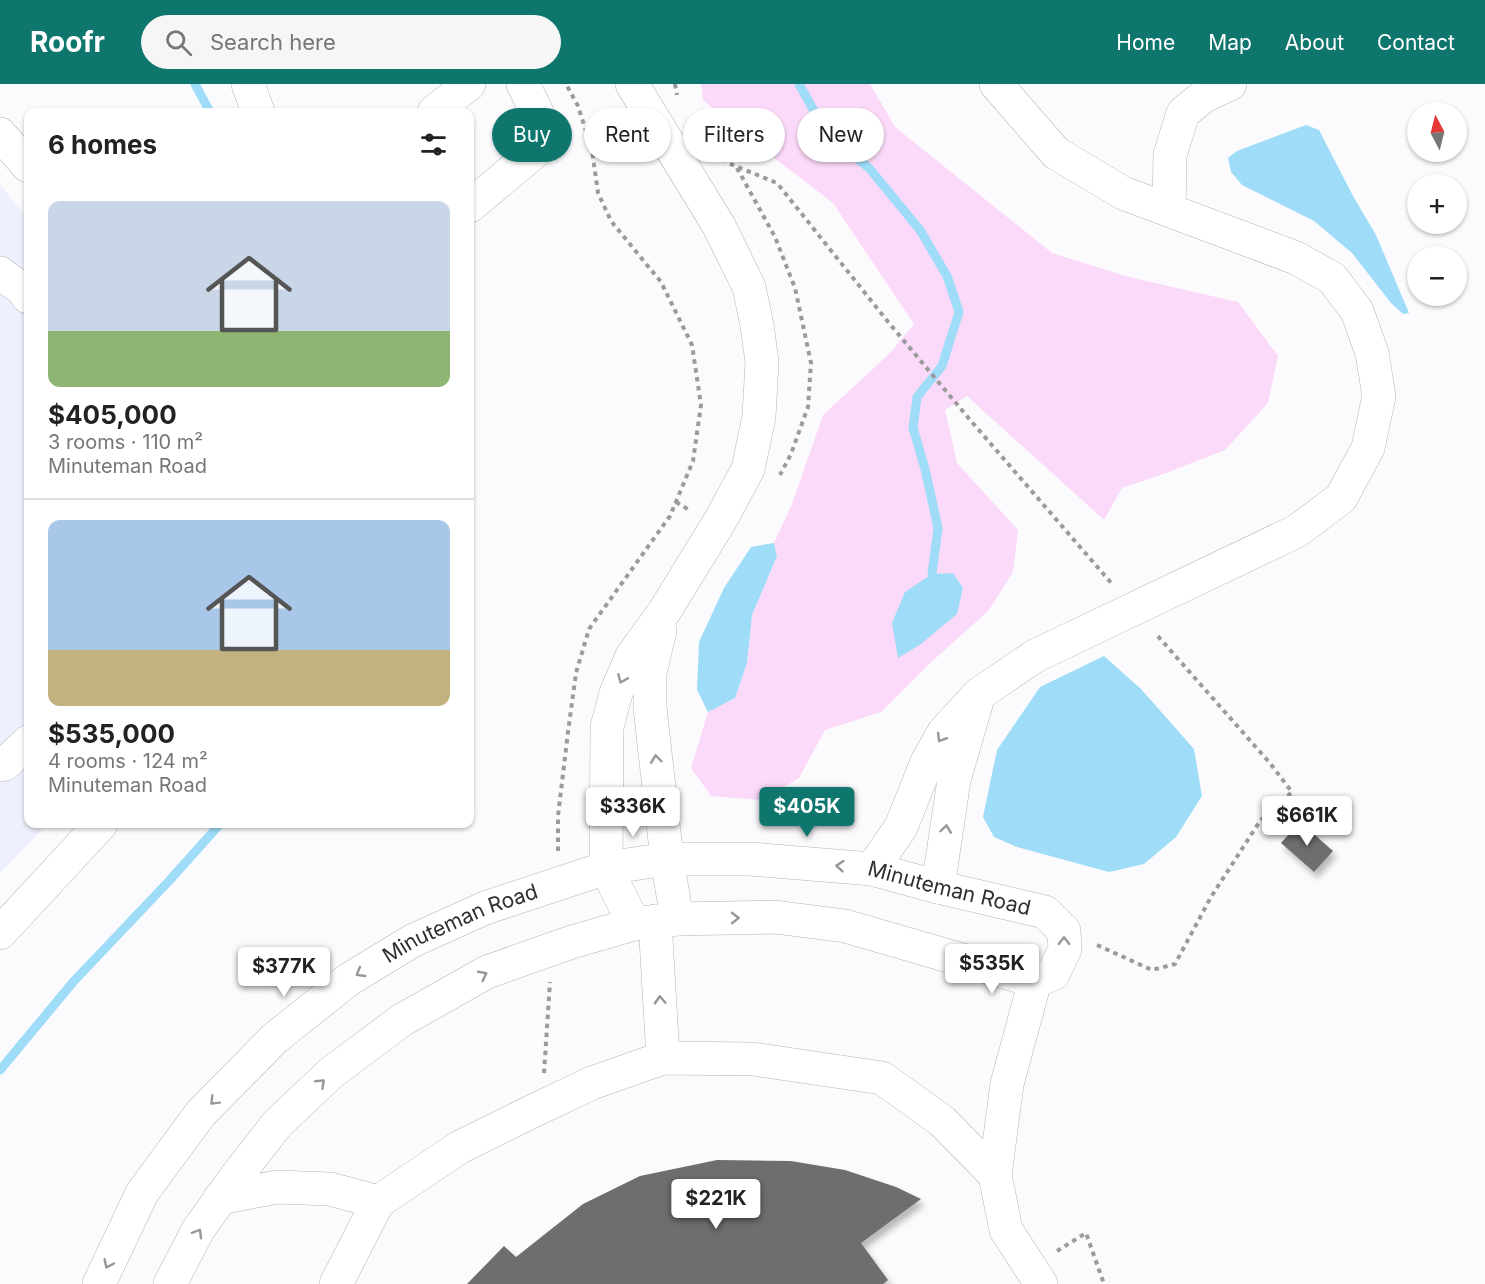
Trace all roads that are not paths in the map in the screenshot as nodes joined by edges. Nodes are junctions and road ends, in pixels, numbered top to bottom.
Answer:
1 (248, 84) edge
2 (469, 84) edge
3 (524, 84) edge
4 (632, 84) edge
5 (996, 84) edge
6 (1230, 84) edge
7 (257, 108) edge
8 (439, 108) edge
9 (0, 134) edge
10 (24, 161) edge
11 (474, 203) edge
12 (1169, 210) junction
13 (0, 273) edge
14 (24, 292) edge
15 (664, 612) junction
16 (979, 694) junction
17 (24, 746) edge
18 (0, 765) edge
19 (97, 828) edge
20 (667, 859) junction
21 (606, 868) junction
22 (872, 869) junction
23 (938, 887) junction
24 (655, 921) junction
25 (0, 933) edge
26 (1035, 981) junction
27 (663, 1058) junction
28 (995, 1175) junction
29 (220, 1198) junction
30 (378, 1202) junction
31 (99, 1284) edge
32 (170, 1284) edge
33 (336, 1284) edge
34 (1041, 1284) edge

1 - 7 street
2 - 8 street
3 - 11 street
4 - 15 street
5 - 12 street
6 - 12 street
9 - 10 street
12 - 16 street
13 - 14 street
20 -> 15 street
15 -> 21 street
16 -> 22 street
23 -> 16 street
17 - 18 street
19 - 25 street
20 - 21 street, Minuteman Road
22 -> 20 street, Minuteman Road
20 - 24 street
21 - 24 street
21 -> 31 street, Minuteman Road
22 - 23 street, Minuteman Road
26 -> 23 street, Minuteman Road
24 -> 26 street
27 -> 24 street
29 -> 24 street
26 - 28 street
27 - 28 street
27 - 30 street
28 - 34 street
29 - 30 street
32 -> 29 street
30 - 33 street

